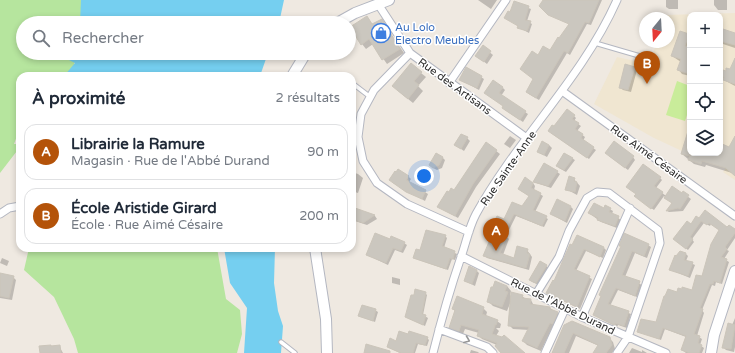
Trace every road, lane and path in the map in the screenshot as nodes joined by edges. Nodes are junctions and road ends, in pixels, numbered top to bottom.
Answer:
1 (389, 0) edge
2 (506, 0) edge
3 (617, 0) edge
4 (378, 4) junction
5 (350, 16) edge
6 (595, 43) junction
7 (410, 53) junction
8 (650, 59) dead end
9 (302, 60) edge
10 (294, 72) edge
11 (449, 83) junction
12 (356, 86) edge
13 (562, 91) junction
14 (369, 96) junction
15 (356, 127) edge
16 (528, 139) junction
17 (16, 207) edge
18 (630, 208) junction
19 (0, 214) edge
20 (735, 216) edge
21 (469, 232) junction
22 (316, 252) edge
23 (461, 256) junction
24 (735, 271) edge
25 (536, 294) junction
26 (731, 295) edge
27 (565, 308) junction
28 (582, 317) junction
29 (439, 329) junction
30 (628, 337) junction
31 (281, 342) dead end
32 (295, 353) edge
33 (327, 353) edge
34 (433, 353) edge
35 (493, 353) edge
36 (545, 353) edge
37 (617, 353) edge
38 (666, 353) edge
39 (711, 353) edge

1 - 4 main road
2 - 11 street
3 - 6 street, Rue Sainte-Anne
4 - 5 main road
4 - 7 street, Rue des Artisans
6 - 8 lane
6 - 13 street, Rue Sainte-Anne
7 - 11 street, Rue des Artisans
7 - 14 street
9 - 10 main road
11 - 16 street, Rue des Artisans
12 - 14 lane
13 - 16 street, Rue Sainte-Anne
13 - 20 street, Rue Aimé Césaire
14 - 15 street
15 - 21 street
16 - 21 street, Rue Sainte-Anne
17 - 19 street
18 - 25 street
18 - 28 street
18 - 30 street
21 - 23 street, Rue Sainte-Anne
22 - 33 main road
23 - 25 street, Rue de l'Abbé Durand
23 - 29 street, Rue Sainte-Anne
24 - 26 main road
25 - 27 street, Rue de l'Abbé Durand
26 - 39 main road
27 - 28 street, Rue de l'Abbé Durand
27 - 36 street
28 - 30 street, Rue de l'Abbé Durand
29 - 34 street, Rue Sainte-Anne
29 -> 35 street
30 - 37 street
30 - 38 street, Rue de l'Abbé Durand
31 - 32 lane

